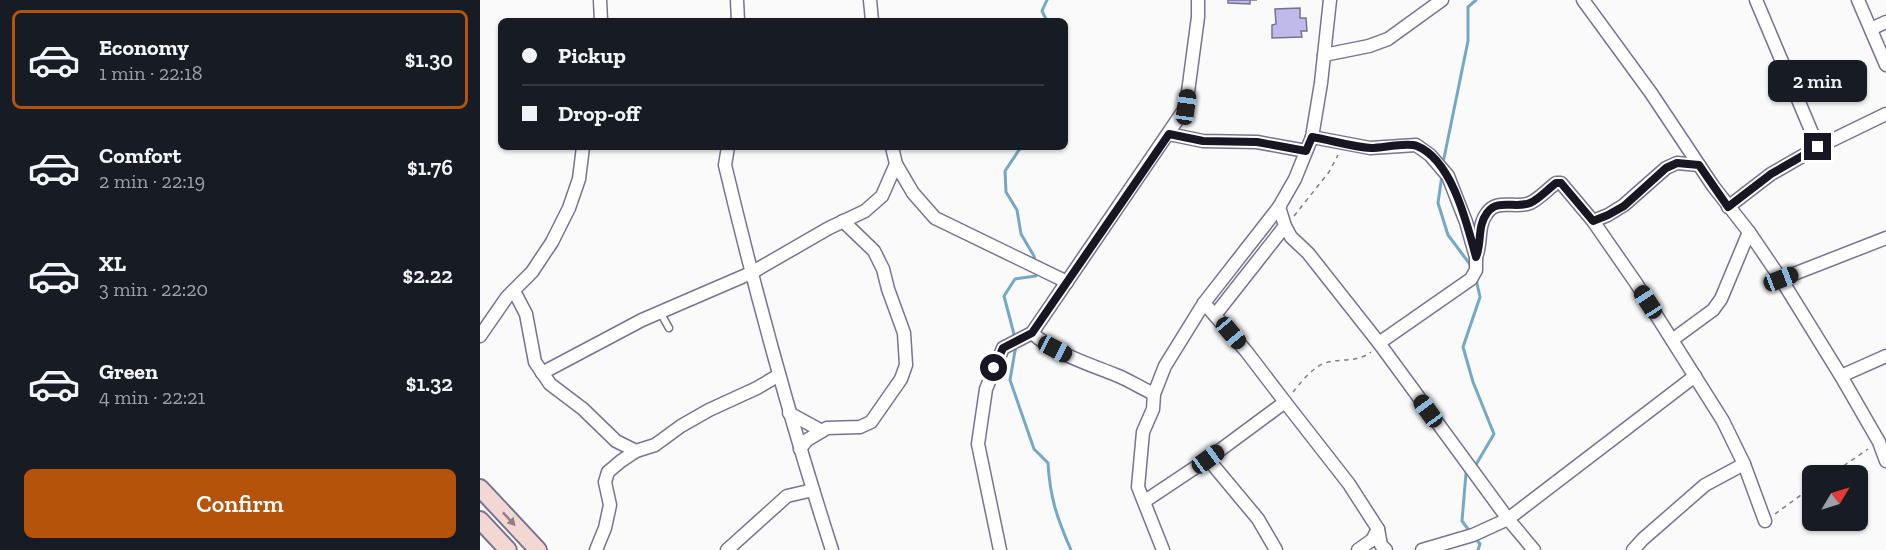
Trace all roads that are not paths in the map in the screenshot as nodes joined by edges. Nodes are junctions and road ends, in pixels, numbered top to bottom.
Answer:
1 (600, 0) edge
2 (737, 0) edge
3 (870, 0) edge
4 (1198, 0) edge
5 (1330, 0) edge
6 (1442, 0) edge
7 (1584, 0) edge
8 (1756, 0) edge
9 (1858, 0) edge
10 (601, 18) edge
11 (738, 18) edge
12 (872, 18) edge
13 (1886, 22) edge
14 (1871, 28) junction
15 (1324, 55) junction
16 (1886, 65) edge
17 (1886, 114) edge
18 (1169, 134) junction
19 (1312, 137) junction
20 (1818, 147) junction
21 (583, 150) edge
22 (728, 150) edge
23 (893, 150) edge
24 (1306, 151) junction
25 (896, 164) junction
26 (1699, 165) junction
27 (1279, 207) junction
28 (1728, 207) junction
29 (843, 221) junction
30 (1593, 221) junction
31 (1285, 226) junction
32 (1749, 232) junction
33 (1886, 238) edge
34 (1476, 257) junction
35 (750, 273) junction
36 (1781, 279) junction
37 (1067, 282) junction
38 (514, 291) junction
39 (1204, 303) junction
40 (660, 312) junction
41 (1215, 315) junction
42 (669, 328) dead end
43 (1032, 333) junction
44 (480, 336) edge
45 (1672, 340) junction
46 (1379, 343) junction
47 (1886, 356) edge
48 (542, 373) junction
49 (779, 375) junction
50 (1695, 376) junction
51 (1841, 376) junction
52 (1154, 394) junction
53 (1285, 402) junction
54 (789, 413) junction
55 (822, 431) junction
56 (616, 441) junction
57 (800, 449) junction
58 (636, 451) junction
59 (1208, 459) junction
60 (621, 461) junction
61 (1886, 461) edge
62 (1744, 464) junction
63 (480, 488) edge
64 (813, 490) junction
65 (1145, 501) junction
66 (1508, 519) junction
67 (480, 520) edge
68 (1765, 521) road end
69 (1378, 529) junction
70 (508, 550) edge
71 (538, 550) edge
72 (596, 550) edge
73 (727, 550) edge
74 (831, 550) edge
75 (1000, 550) edge
76 (1163, 550) edge
77 (1276, 550) edge
78 (1358, 550) edge
79 (1386, 550) edge
80 (1422, 550) edge
81 (1534, 550) edge
82 (1633, 550) edge

1 - 10 street
2 - 11 street
3 - 12 street
4 - 18 street
5 - 15 street
6 - 15 street
7 - 26 street
8 - 20 street
9 - 14 street
13 - 14 street
14 - 16 street
15 - 19 street
17 - 20 street
18 - 24 street
18 - 37 street
19 - 24 street
19 - 34 street
20 - 28 street
21 - 38 street
22 - 35 street
23 - 25 street
24 - 27 street
25 - 29 street
25 - 37 street
26 - 28 street
26 - 30 street
27 - 31 street
27 - 39 street
28 - 32 street
29 - 35 street
29 - 55 street
30 - 34 street
30 - 45 street
31 - 41 street
31 - 46 street
32 - 36 street
32 - 45 street
33 - 36 street
34 - 46 street
35 - 40 street
35 - 49 street
36 - 51 street
37 - 43 street
38 - 44 street
38 - 48 street
39 - 41 street
39 - 52 street
40 - 42 lane
40 - 48 street
41 - 53 street
43 - 52 street
43 - 75 street
45 - 50 street
46 - 66 street
47 - 51 street
48 - 56 street
49 - 54 street
49 - 58 street
50 - 62 street
50 - 66 street
51 - 61 street
52 - 65 street
53 - 59 street
53 - 69 street
54 - 55 street
54 - 57 street
55 - 57 street
56 - 58 street
56 - 60 street
57 - 64 street
58 - 60 street
59 - 65 street
59 - 77 street
60 - 72 street
62 - 68 street
62 - 82 street
63 -> 71 main road
64 - 73 street
64 - 74 street
65 - 76 street
66 - 80 street
66 - 81 street
67 - 70 main road
69 - 78 street
69 - 79 street

